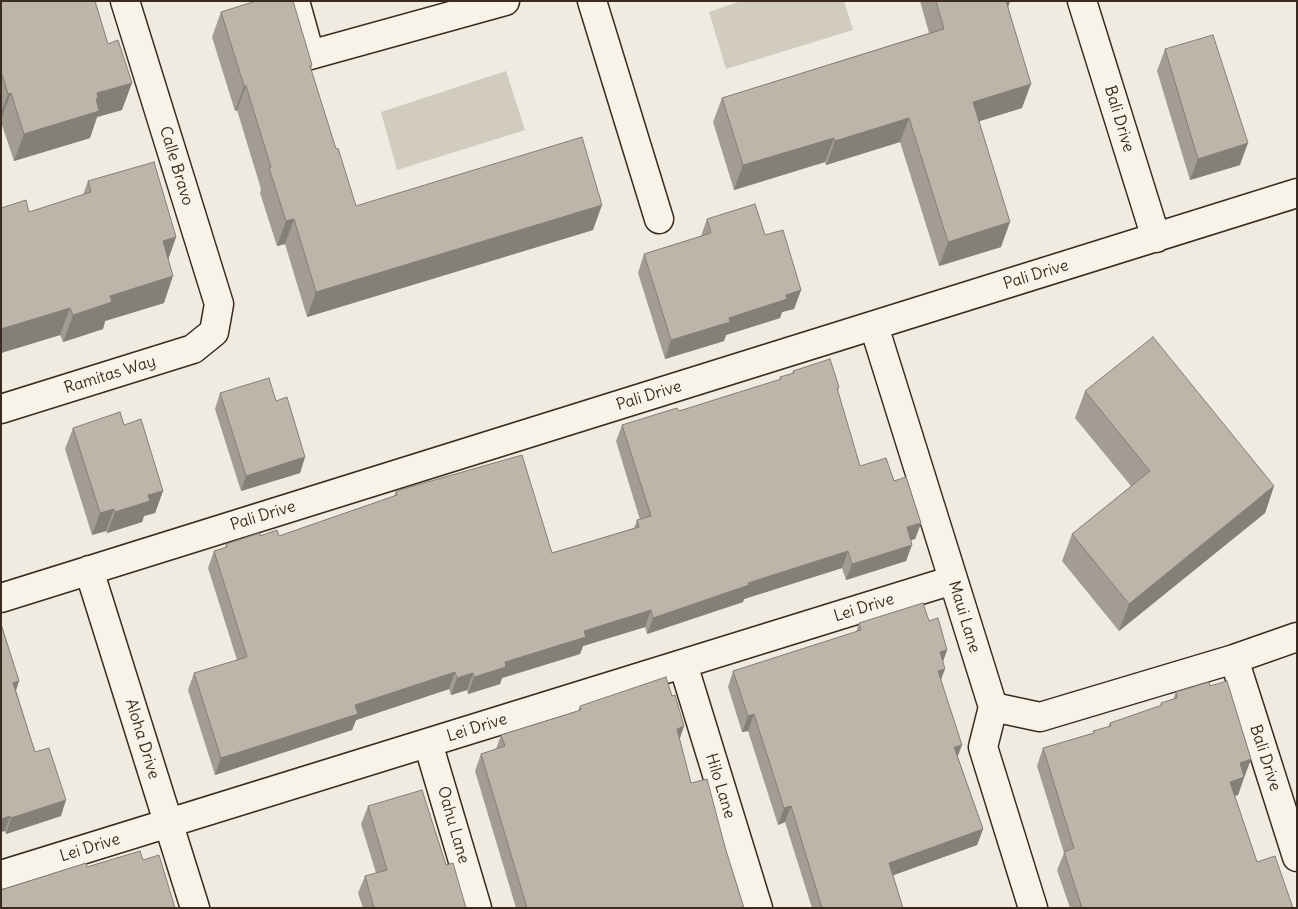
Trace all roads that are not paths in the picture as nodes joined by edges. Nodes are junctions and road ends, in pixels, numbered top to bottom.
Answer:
1 (125, 1) edge
2 (295, 1) edge
3 (505, 1) edge
4 (592, 1) edge
5 (1082, 1) edge
6 (1297, 193) edge
7 (659, 219) dead end
8 (1156, 238) junction
9 (874, 326) junction
10 (214, 332) joint
11 (1, 409) edge
12 (89, 570) junction
13 (953, 580) junction
14 (1, 598) edge
15 (1297, 637) edge
16 (1234, 659) junction
17 (683, 664) junction
18 (992, 707) junction
19 (428, 743) junction
20 (168, 823) junction
21 (1297, 857) edge
22 (1, 875) edge
23 (195, 908) edge
24 (477, 908) edge
25 (758, 908) edge
26 (1033, 908) edge

1 - 10 street, Calle Bravo
2 - 3 street
4 - 7 street
5 - 8 street, Bali Drive
6 - 8 street, Pali Drive
8 - 9 street, Pali Drive
9 - 12 street, Pali Drive
9 - 13 street, Maui Lane
10 - 11 street, Ramitas Way
12 - 14 street, Pali Drive
12 - 20 street, Aloha Drive
13 - 17 street, Lei Drive
13 - 18 street, Maui Lane
15 - 16 street
16 - 18 street
16 - 21 street, Bali Drive
17 - 19 street, Lei Drive
17 - 25 street, Hilo Lane
18 - 26 street, Maui Lane
19 - 20 street, Lei Drive
19 - 24 street, Oahu Lane
20 - 22 street, Lei Drive
20 - 23 street, Aloha Drive

